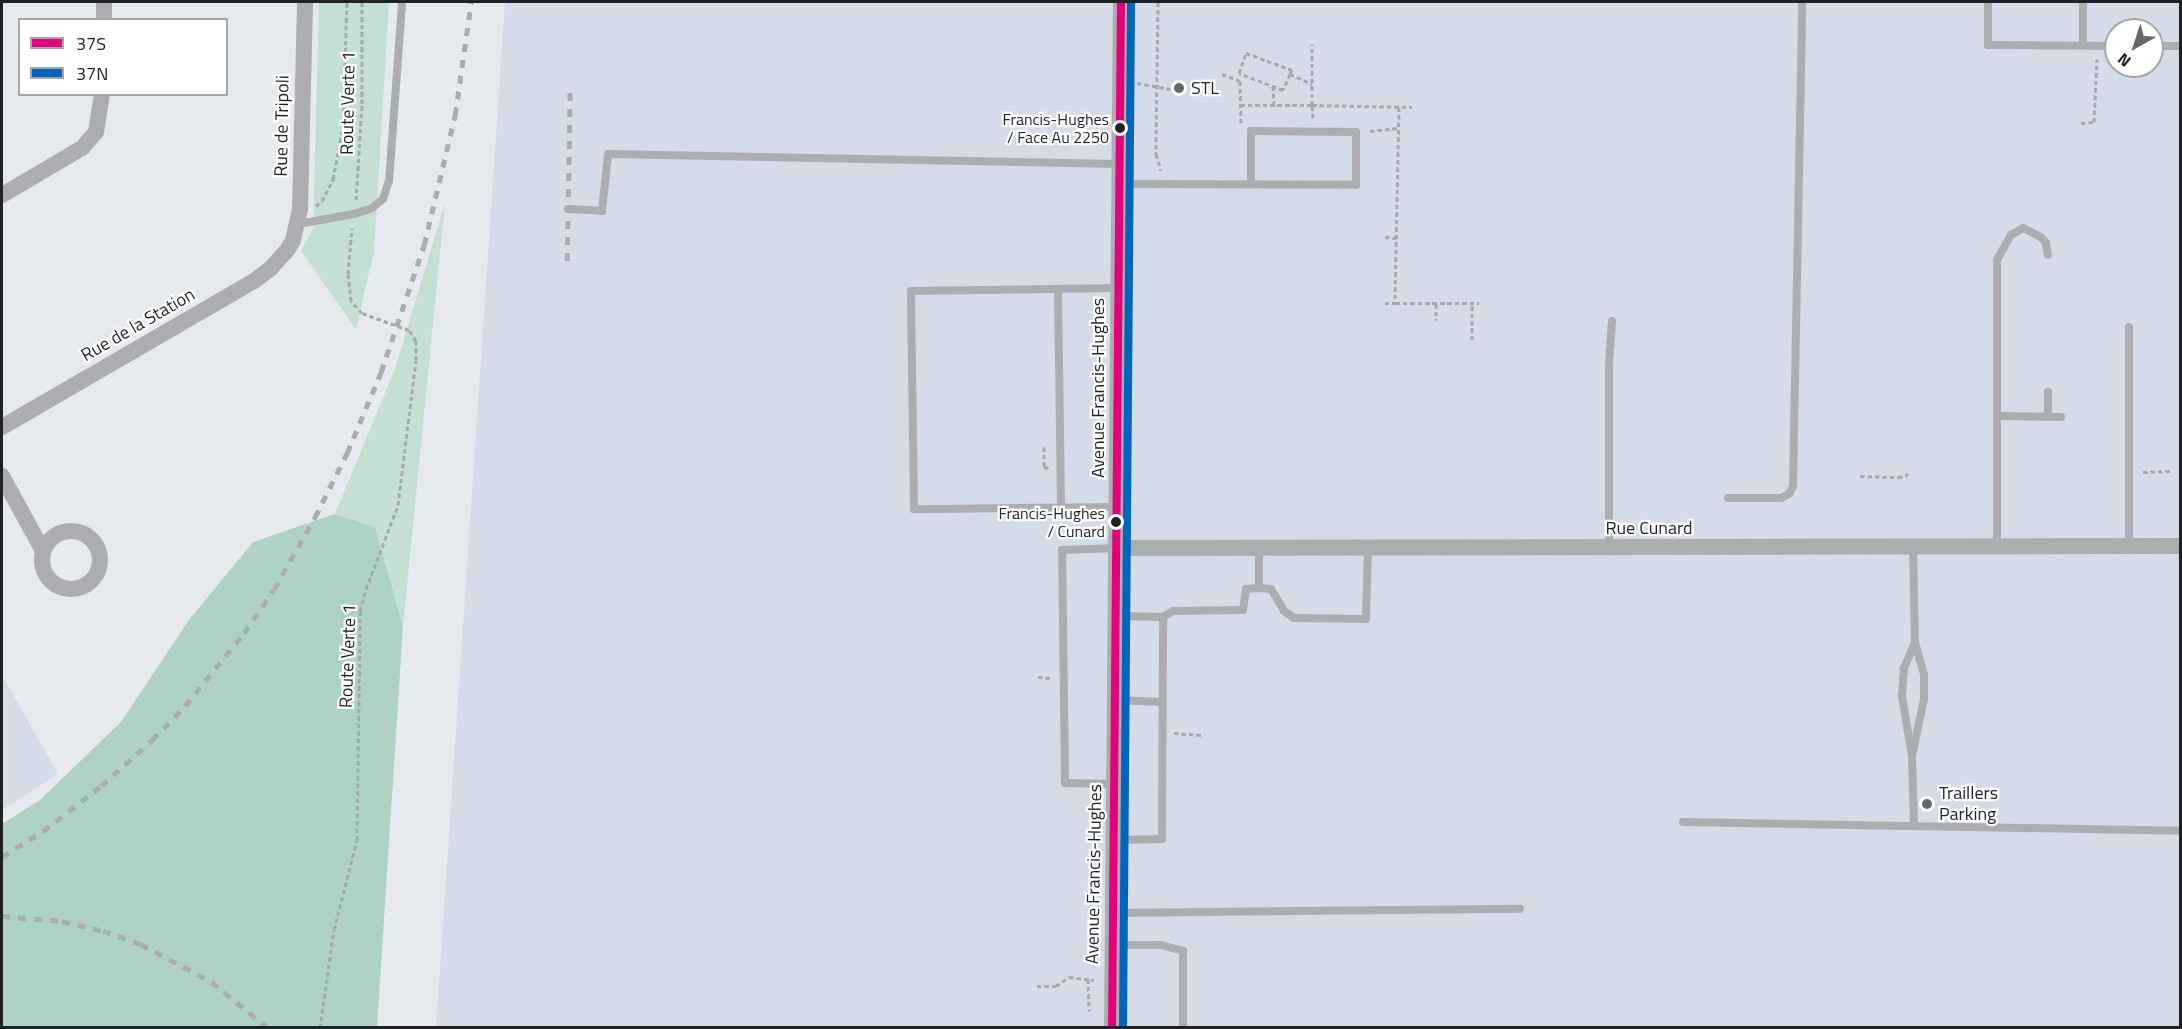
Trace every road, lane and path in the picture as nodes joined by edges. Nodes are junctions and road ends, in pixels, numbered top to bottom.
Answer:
1 (104, 2) edge
2 (305, 2) edge
3 (347, 2) edge
4 (362, 2) edge
5 (402, 2) edge
6 (1121, 2) edge
7 (1158, 2) edge
8 (1802, 2) edge
9 (1988, 2) edge
10 (2083, 2) edge
11 (104, 18) edge
12 (1312, 44) dead end
13 (2083, 45) junction
14 (2097, 46) junction
15 (2104, 46) edge
16 (2164, 46) edge
17 (2181, 46) edge
18 (1222, 74) dead end
19 (1290, 74) junction
20 (1242, 75) junction
21 (1240, 81) junction
22 (1136, 83) dead end
23 (1312, 84) junction
24 (1158, 86) junction
25 (1274, 87) junction
26 (1170, 88) dead end
27 (102, 96) edge
28 (1240, 105) junction
29 (1274, 105) junction
30 (1312, 105) junction
31 (1399, 106) junction
32 (1412, 107) dead end
33 (2081, 123) dead end
34 (1398, 128) junction
35 (1241, 131) dead end
36 (1366, 132) dead end
37 (1119, 164) junction
38 (1169, 170) dead end
39 (1119, 184) junction
40 (1251, 184) junction
41 (2, 195) edge
42 (355, 204) dead end
43 (568, 209) dead end
44 (299, 216) junction
45 (353, 220) dead end
46 (1385, 237) dead end
47 (1396, 238) junction
48 (288, 249) joint
49 (2048, 255) dead end
50 (1118, 288) junction
51 (1058, 289) junction
52 (1385, 303) dead end
53 (1395, 303) junction
54 (1436, 303) junction
55 (1472, 303) junction
56 (1479, 303) dead end
57 (1436, 320) dead end
58 (1612, 321) dead end
59 (2129, 327) dead end
60 (1472, 340) dead end
61 (2048, 392) dead end
62 (1997, 416) junction
63 (2048, 417) junction
64 (2061, 417) dead end
65 (2, 427) edge
66 (1037, 447) dead end
67 (1044, 447) junction
68 (1050, 447) dead end
69 (1049, 468) dead end
70 (2157, 471) dead end
71 (2171, 471) dead end
72 (1907, 473) dead end
73 (2, 476) edge
74 (1860, 476) dead end
75 (1728, 498) dead end
76 (1117, 507) junction
77 (1061, 508) junction
78 (1913, 546) junction
79 (1997, 546) junction
80 (2129, 546) junction
81 (2181, 546) edge
82 (1118, 548) junction
83 (1259, 548) junction
84 (1368, 548) junction
85 (1609, 548) junction
86 (44, 551) dead end
87 (1259, 588) junction
88 (1116, 616) junction
89 (1163, 617) junction
90 (1915, 642) junction
91 (1115, 700) junction
92 (1163, 702) junction
93 (1173, 733) dead end
94 (1202, 735) dead end
95 (1912, 756) junction
96 (1114, 784) junction
97 (1683, 822) dead end
98 (1914, 825) junction
99 (2181, 831) edge
100 (1114, 840) junction
101 (1520, 909) dead end
102 (1113, 912) junction
103 (1113, 945) junction
104 (1088, 980) junction
105 (1097, 980) dead end
106 (1037, 986) dead end
107 (1089, 1011) dead end
108 (320, 1028) edge
109 (1112, 1028) edge
110 (1183, 1028) edge

1 - 11 street
2 - 44 street, Rue de Tripoli
3 - 44 path
4 - 42 path, Route Verte 1
5 - 44 lane
6 - 37 street, Avenue Francis-Hughes
7 - 24 path
8 - 75 lane
9 - 13 lane
10 - 13 lane
12 - 23 path
13 - 14 lane
14 - 15 lane
14 - 33 path
16 - 17 lane
18 - 21 path
19 - 20 path
19 - 23 path
19 - 25 path
20 - 21 path
20 - 25 path
21 - 28 path
22 - 24 path
23 - 30 path
24 - 26 path
24 - 38 path
25 - 29 path
27 - 41 street
28 - 29 path
28 - 35 path
29 - 30 path
30 - 31 path
31 - 32 path
31 - 34 path
34 - 36 path
34 - 47 path
37 - 39 street, Avenue Francis-Hughes
37 - 43 lane
39 - 40 lane
39 - 50 street, Avenue Francis-Hughes
40 - 40 lane
44 - 48 street, Rue de Tripoli
45 - 108 path, Route Verte 1
46 - 47 path
47 - 53 path
48 - 65 street, Rue de la Station
49 - 62 lane
50 - 51 lane
50 - 76 street, Avenue Francis-Hughes
51 - 77 lane
51 - 77 lane
52 - 53 path
53 - 54 path
54 - 55 path
54 - 57 path
55 - 56 path
55 - 60 path
58 - 85 lane
59 - 80 lane
61 - 63 lane
62 - 63 lane
62 - 79 lane
63 - 64 lane
66 - 67 path
67 - 68 path
67 - 69 path
70 - 71 path
72 - 74 path
73 - 86 street
76 - 77 lane
76 - 82 street, Avenue Francis-Hughes
78 - 79 street, Rue Cunard
78 - 85 street, Rue Cunard
78 - 90 lane
79 - 80 street, Rue Cunard
80 - 81 street, Rue Cunard
82 - 83 street, Rue Cunard
82 - 88 street, Avenue Francis-Hughes
82 - 96 lane
83 - 84 street, Rue Cunard
83 - 87 lane
84 - 85 street, Rue Cunard
84 - 87 lane
87 - 89 lane
88 - 89 lane
88 - 91 street, Avenue Francis-Hughes
89 - 92 lane
90 - 95 lane
90 - 95 lane
91 - 92 lane
91 - 96 street, Avenue Francis-Hughes
92 - 100 lane
93 - 94 path
95 - 98 lane
96 - 100 street, Avenue Francis-Hughes
97 - 98 lane
98 - 99 lane
100 - 102 street, Avenue Francis-Hughes
101 - 102 lane
102 - 103 street, Avenue Francis-Hughes
103 - 109 street, Avenue Francis-Hughes
103 - 110 lane
104 - 105 path
104 - 106 path
104 - 107 path

